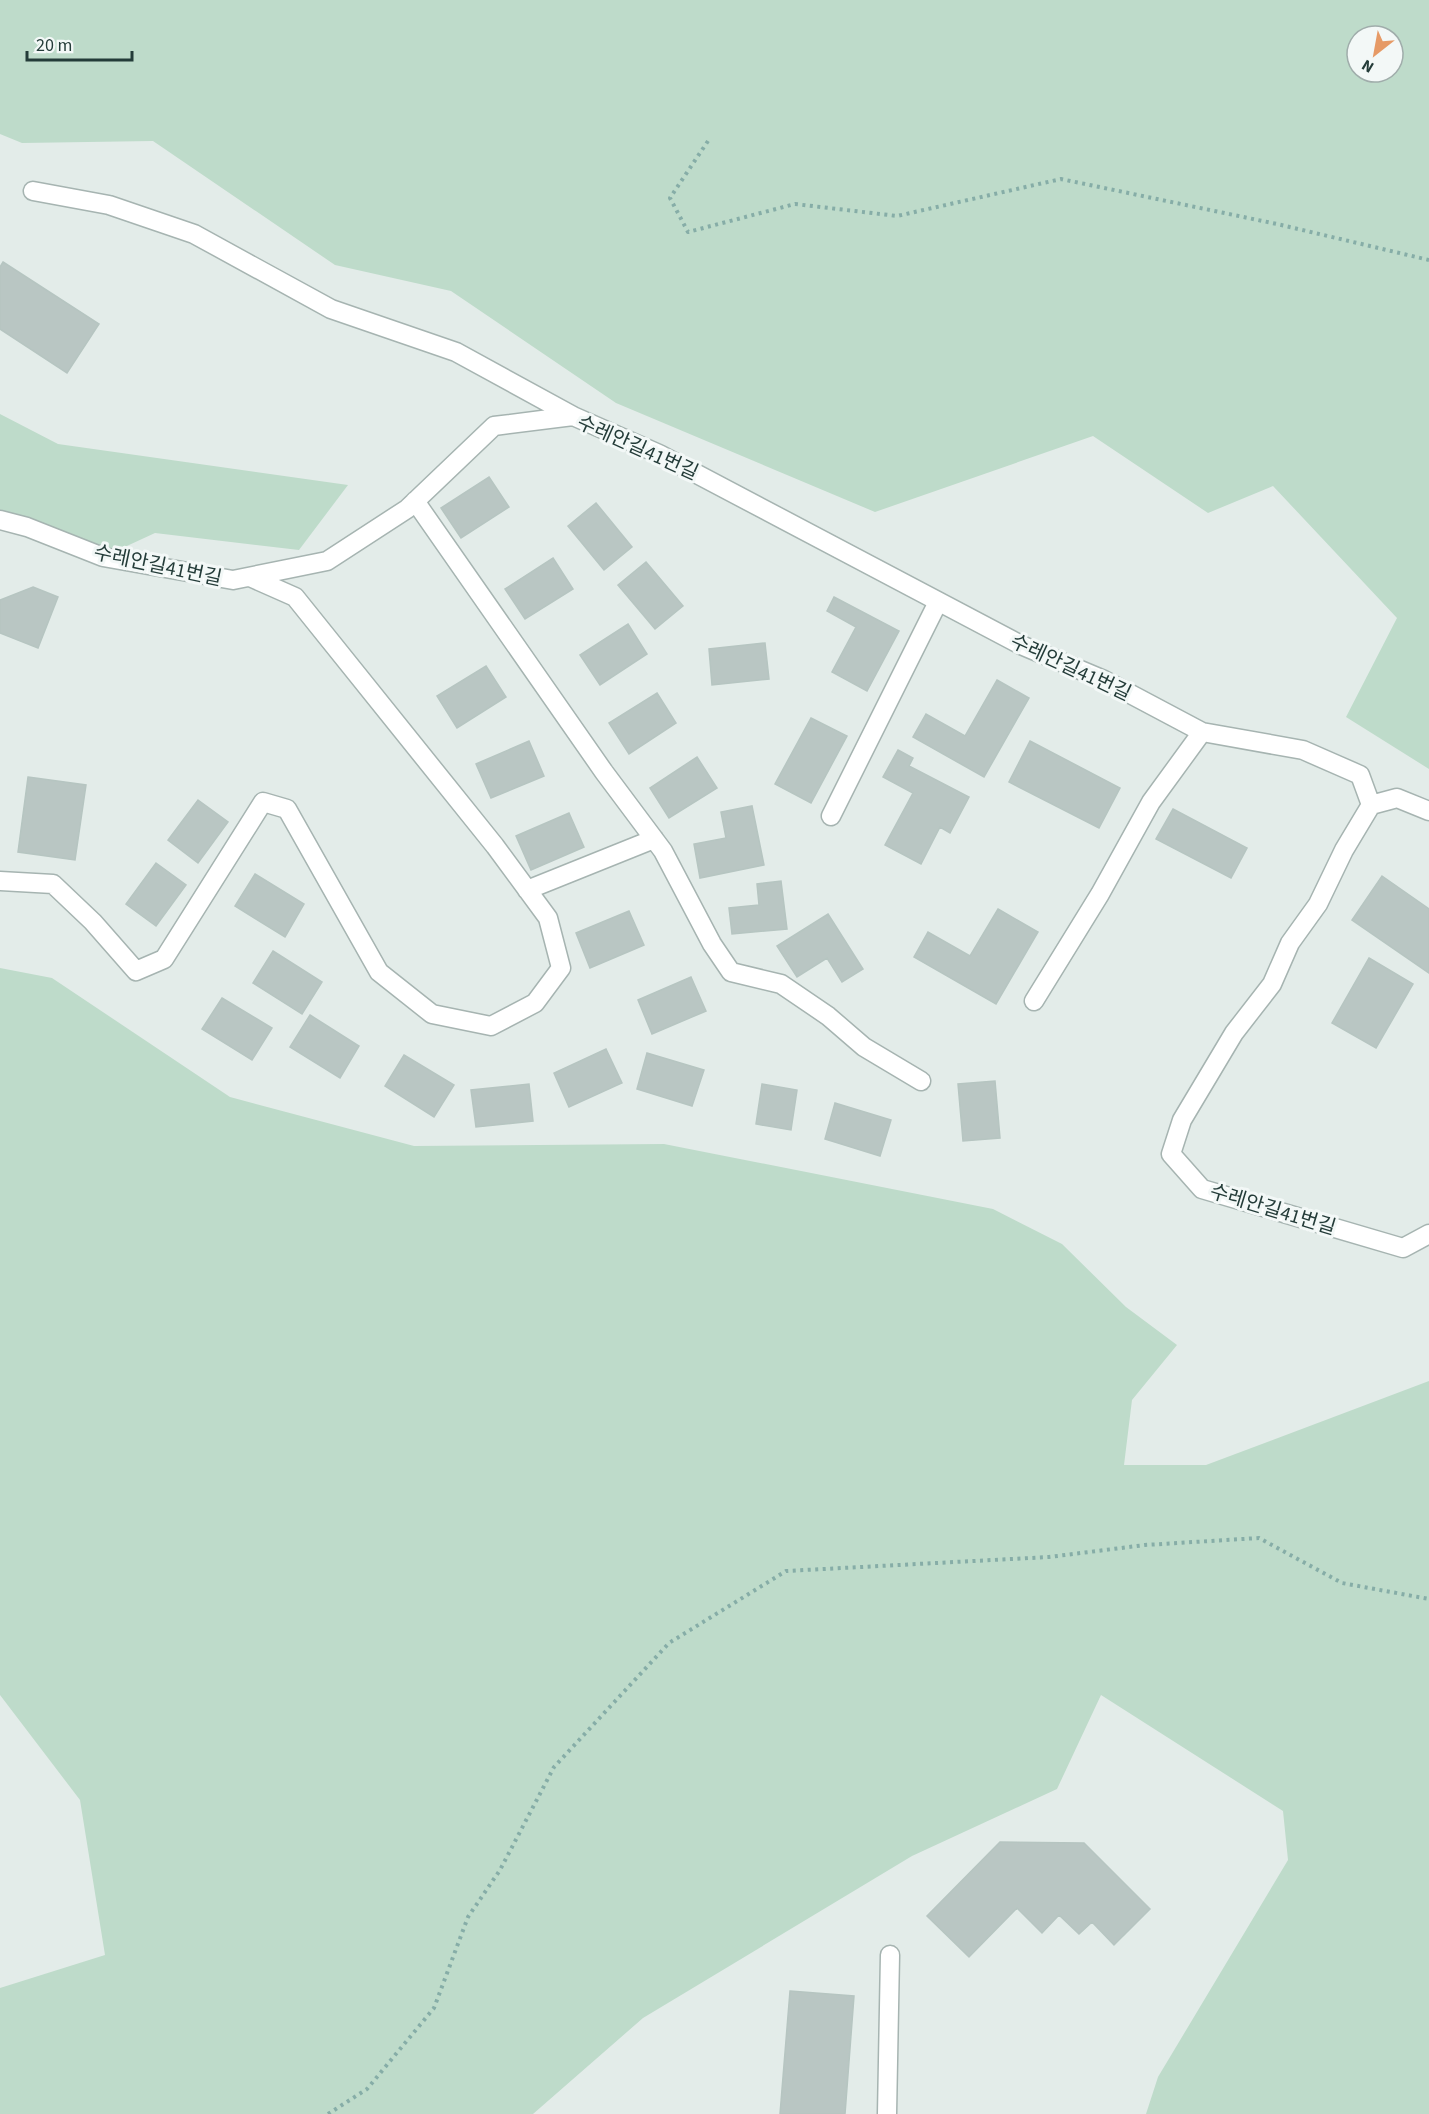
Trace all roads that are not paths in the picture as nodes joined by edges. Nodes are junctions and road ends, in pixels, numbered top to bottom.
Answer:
1 (33, 191) dead end
2 (573, 416) junction
3 (415, 501) junction
4 (0, 520) edge
5 (250, 577) junction
6 (938, 602) junction
7 (1202, 732) junction
8 (1371, 805) junction
9 (1429, 811) edge
10 (831, 816) dead end
11 (654, 838) junction
12 (0, 881) edge
13 (527, 890) junction
14 (1034, 1001) dead end
15 (921, 1081) dead end
16 (1429, 1234) edge
17 (890, 1955) dead end
18 (887, 2114) edge

1 - 2 lane
2 - 3 lane, 수레안길41번길
2 - 6 lane, 수레안길41번길
3 - 5 lane, 수레안길41번길
3 - 11 lane
4 - 5 lane, 수레안길41번길
5 - 13 lane
6 - 7 lane, 수레안길41번길
6 - 10 lane
7 - 8 lane, 수레안길41번길
7 - 14 lane
8 - 9 lane
8 - 16 lane, 수레안길41번길
11 - 13 lane
11 - 15 lane
12 - 13 lane
17 - 18 lane

